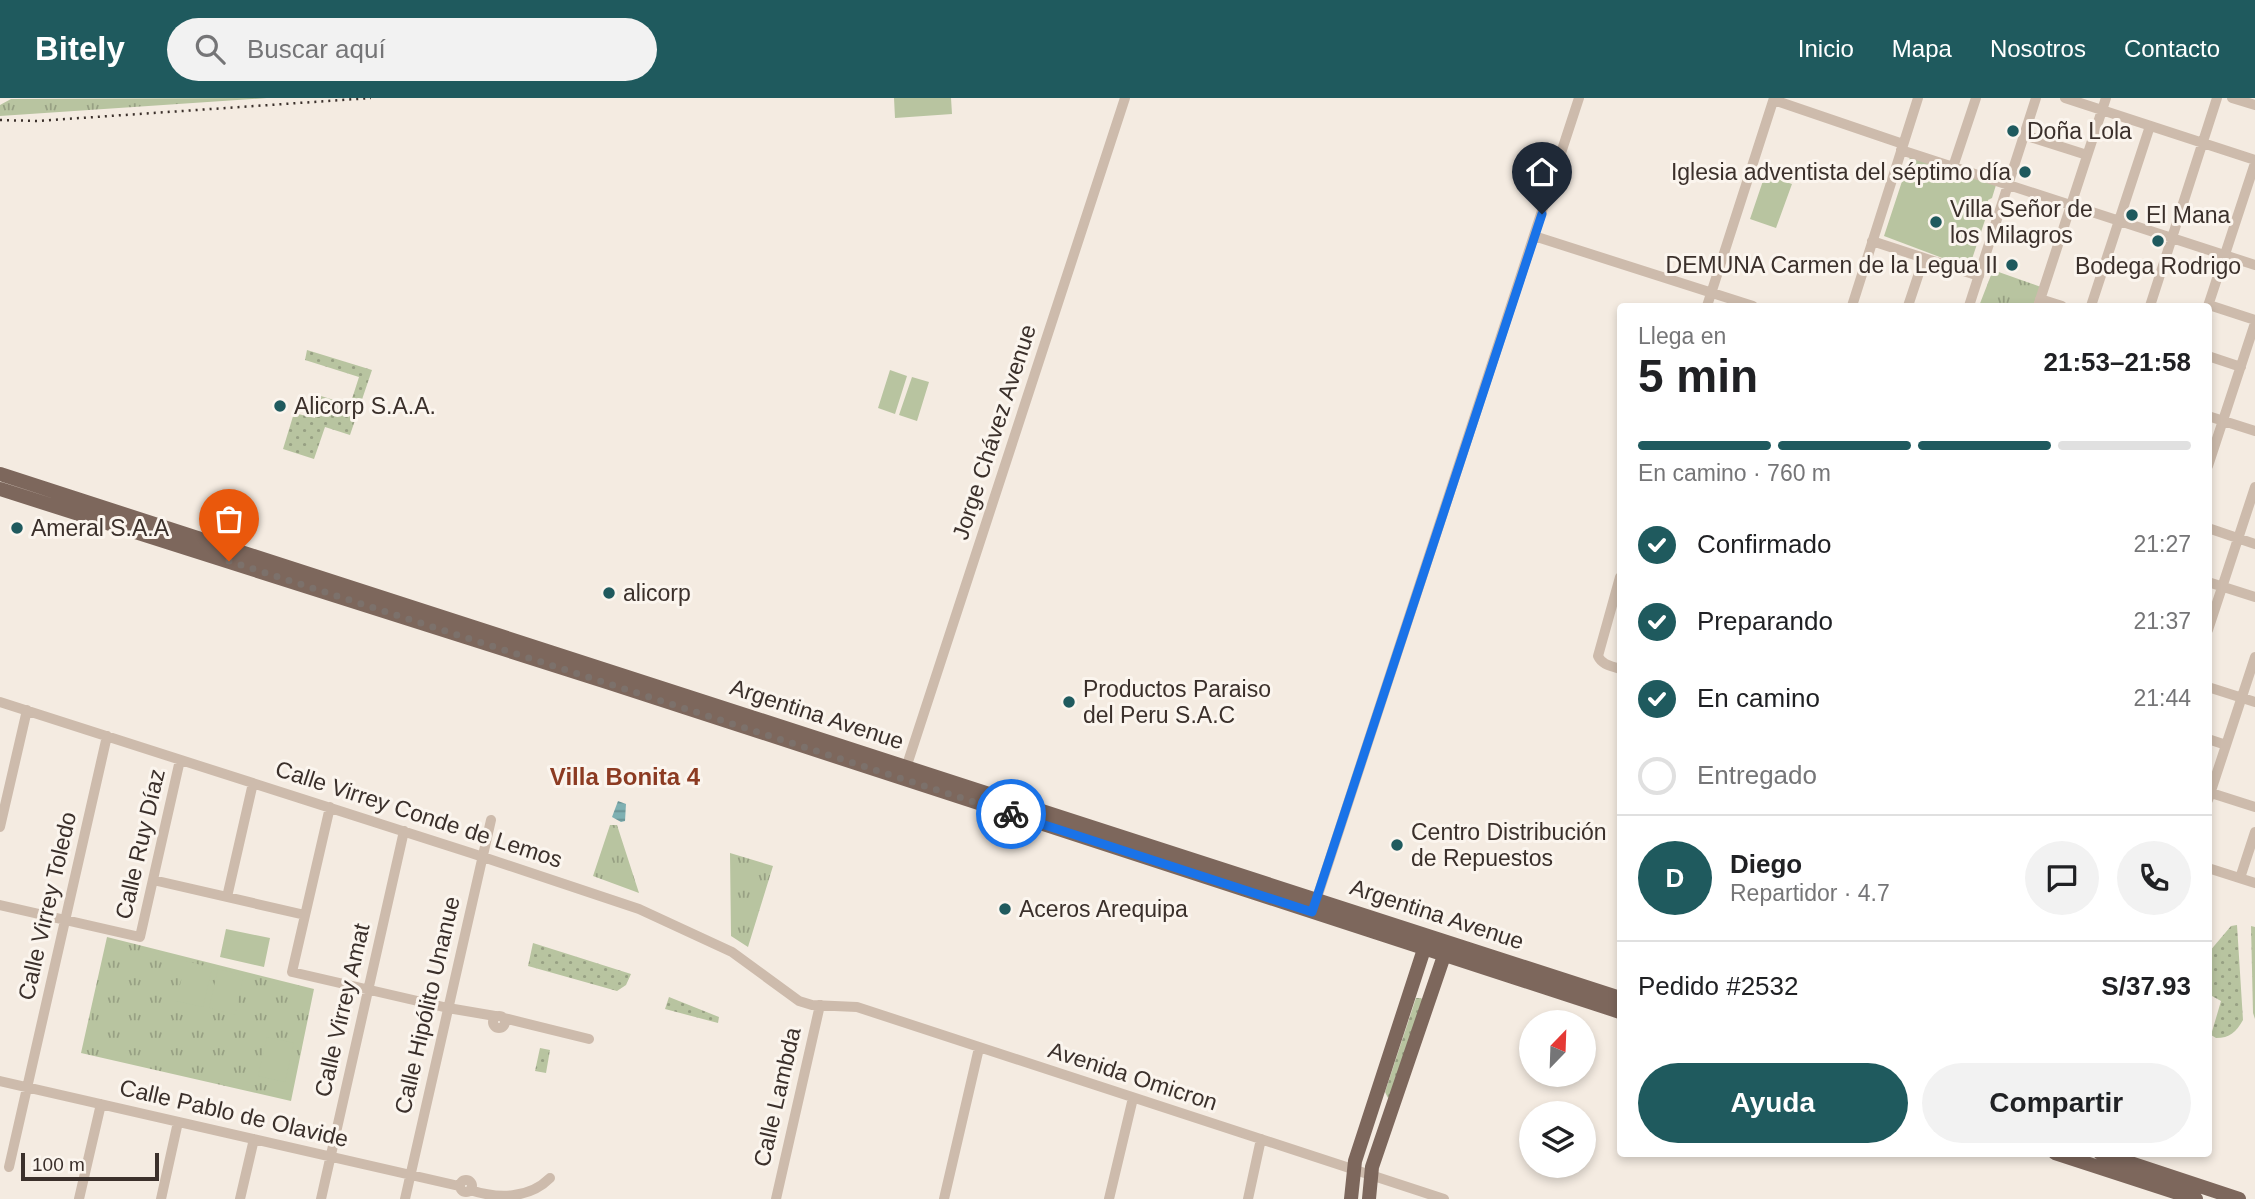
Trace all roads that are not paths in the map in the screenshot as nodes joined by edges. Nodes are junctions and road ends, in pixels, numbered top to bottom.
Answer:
1 (1125, 98) edge
2 (1579, 98) edge
3 (1918, 98) edge
4 (1976, 98) edge
5 (2036, 98) edge
6 (2065, 98) edge
7 (2106, 98) edge
8 (2217, 98) edge
9 (2232, 98) edge
10 (1774, 99) edge
11 (2255, 105) edge
12 (2102, 110) junction
13 (2150, 126) junction
14 (2024, 135) junction
15 (2203, 143) junction
16 (1902, 147) junction
17 (2087, 155) junction
18 (2255, 162) edge
19 (1953, 167) junction
20 (2008, 185) junction
21 (2071, 205) junction
22 (2119, 221) junction
23 (1534, 236) junction
24 (2172, 238) junction
25 (1872, 241) junction
26 (2225, 256) junction
27 (1924, 258) junction
28 (2255, 265) edge
29 (1979, 276) junction
30 (1711, 293) junction
31 (1708, 303) edge
32 (1743, 303) edge
33 (1853, 303) edge
34 (1909, 303) edge
35 (1970, 303) edge
36 (2039, 303) edge
37 (2092, 303) edge
38 (2151, 303) edge
39 (2210, 303) edge
40 (2212, 307) edge
41 (2255, 322) edge
42 (2212, 357) edge
43 (2241, 367) junction
44 (2212, 417) edge
45 (2223, 421) junction
46 (2255, 431) edge
47 (2212, 454) edge
48 (0, 474) edge
49 (2255, 487) edge
50 (0, 489) edge
51 (2212, 529) edge
52 (2238, 538) junction
53 (2255, 544) edge
54 (259, 564) junction
55 (2212, 583) edge
56 (1617, 587) edge
57 (2223, 587) junction
58 (2255, 597) edge
59 (2212, 619) edge
60 (2255, 657) edge
61 (1617, 668) edge
62 (2212, 688) edge
63 (2242, 698) junction
64 (0, 702) edge
65 (2255, 702) edge
66 (27, 710) junction
67 (107, 736) junction
68 (2212, 741) edge
69 (2226, 745) junction
70 (180, 760) junction
71 (904, 773) junction
72 (253, 783) junction
73 (2212, 786) edge
74 (2212, 796) edge
75 (330, 807) junction
76 (2255, 807) edge
77 (491, 820) dead end
78 (0, 827) edge
79 (404, 831) junction
80 (2255, 832) edge
81 (483, 856) junction
82 (2212, 869) edge
83 (2240, 878) junction
84 (153, 880) junction
85 (2255, 883) edge
86 (227, 897) junction
87 (0, 905) edge
88 (1314, 906) junction
89 (305, 915) junction
90 (65, 919) junction
91 (1427, 942) junction
92 (1446, 948) junction
93 (368, 990) junction
94 (1410, 991) junction
95 (1430, 998) junction
96 (807, 1004) joint
97 (820, 1005) junction
98 (1617, 1005) edge
99 (448, 1008) junction
100 (589, 1039) dead end
101 (978, 1048) junction
102 (0, 1081) edge
103 (27, 1087) junction
104 (1133, 1098) junction
105 (101, 1104) junction
106 (178, 1122) junction
107 (1362, 1138) junction
108 (254, 1139) junction
109 (1261, 1139) junction
110 (1379, 1144) junction
111 (330, 1156) junction
112 (2067, 1157) edge
113 (2112, 1157) edge
114 (9, 1167) dead end
115 (1353, 1169) junction
116 (1370, 1174) junction
117 (410, 1175) junction
118 (550, 1178) dead end
119 (79, 1199) edge
120 (161, 1199) edge
121 (240, 1199) edge
122 (321, 1199) edge
123 (405, 1199) edge
124 (776, 1199) edge
125 (944, 1199) edge
126 (1109, 1199) edge
127 (1248, 1199) edge
128 (1351, 1199) edge
129 (1369, 1199) edge
130 (1444, 1199) edge
131 (2196, 1199) edge
132 (2239, 1199) edge

1 - 71 street, Jorge Chávez Avenue
2 - 23 street
3 - 16 street
4 - 19 street
5 - 14 street
6 - 12 street
7 - 12 street
8 - 15 street
9 - 11 street
10 - 16 street
10 - 30 street
12 - 13 street
12 - 17 street
13 - 15 street
13 - 22 street
14 - 17 street
14 - 20 street
15 - 18 street
15 - 24 street
16 - 19 street
16 - 25 street
17 - 21 street
18 - 26 street
19 - 20 street
20 - 21 street
20 - 29 street
21 - 22 street
21 - 36 street
22 - 24 street
22 - 37 street
23 - 30 street
23 - 88 street
24 - 26 street
24 - 38 street
25 - 27 street
25 - 33 street
26 - 28 street
26 - 39 street
27 - 29 street
27 - 34 street
29 - 35 street
30 - 31 street
30 - 32 street
40 - 41 street
41 - 43 street
42 - 43 street
43 - 45 street
44 - 45 street
45 - 46 street
45 - 47 street
48 - 54 main road, Argentina Avenue
49 - 52 street
50 - 54 main road, Argentina Avenue
51 - 52 street
52 - 53 street
52 - 57 street
54 - 71 main road, Argentina Avenue
55 - 57 street
56 - 61 street
57 - 58 street
57 - 59 street
60 - 63 street
62 - 63 street
63 - 65 street
63 - 69 street
64 - 66 street, Calle Virrey Conde de Lemos
66 - 67 street, Calle Virrey Conde de Lemos
66 - 78 street
67 - 70 street, Calle Virrey Conde de Lemos
67 - 90 street, Calle Virrey Toledo
68 - 69 street
69 - 73 street
70 - 72 street, Calle Virrey Conde de Lemos
70 - 84 street, Calle Ruy Díaz
71 - 88 main road, Argentina Avenue
72 - 75 street, Calle Virrey Conde de Lemos
72 - 86 street
74 - 76 street
75 - 79 street, Calle Virrey Conde de Lemos
75 - 89 street
77 - 81 street, Calle Hipólito Unanue
79 - 81 street, Calle Virrey Conde de Lemos
79 - 93 street, Calle Virrey Amat
80 - 83 street
81 - 96 street, Calle Virrey Conde de Lemos
81 - 99 street, Calle Hipólito Unanue
82 - 83 street
83 - 85 street
84 - 86 street
84 - 90 street, Calle Ruy Díaz
86 - 89 street
87 - 90 street
88 - 91 main road, Argentina Avenue
89 - 93 street
90 - 103 street, Calle Virrey Toledo
91 - 92 main road, Argentina Avenue
91 - 94 main road
92 - 95 main road
92 - 98 main road, Argentina Avenue
93 - 99 street
93 - 111 street, Calle Virrey Amat
94 - 95 main road
94 - 107 main road
95 - 110 main road
96 - 97 street, Avenida Omicron
97 - 101 street, Avenida Omicron
97 - 124 street, Calle Lambda
99 - 100 street
99 - 117 street, Calle Hipólito Unanue
101 - 104 street, Avenida Omicron
101 - 125 street
102 - 103 street, Calle Pablo de Olavide
103 - 105 street, Calle Pablo de Olavide
103 - 114 street, Calle Virrey Toledo
104 - 109 street, Avenida Omicron
104 - 126 street
105 - 106 street, Calle Pablo de Olavide
105 - 119 street
106 - 108 street, Calle Pablo de Olavide
106 - 120 street
107 - 110 main road
107 - 115 main road
108 - 111 street, Calle Pablo de Olavide
108 - 121 street
109 - 115 street, Avenida Omicron
109 - 127 street
110 - 116 main road
111 - 117 street, Calle Pablo de Olavide
111 - 122 street, Calle Virrey Amat
112 - 131 main road
113 - 132 main road
115 - 116 street, Avenida Omicron
115 - 128 main road
116 - 129 main road
116 - 130 street, Avenida Omicron
117 - 118 street, Calle Pablo de Olavide
117 - 123 street, Calle Hipólito Unanue

